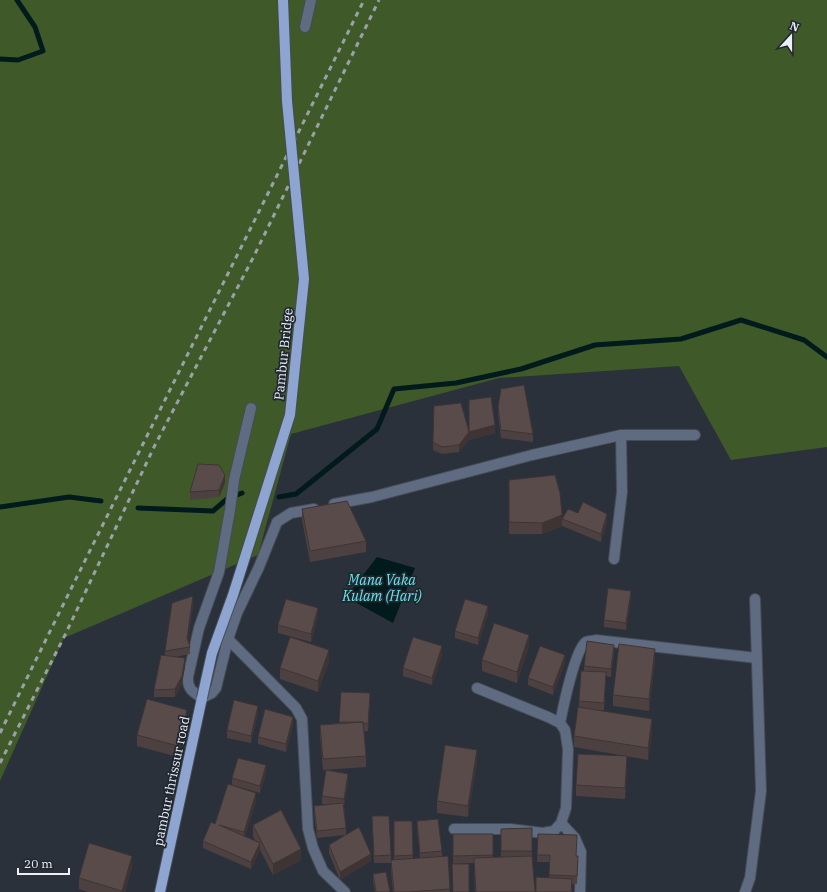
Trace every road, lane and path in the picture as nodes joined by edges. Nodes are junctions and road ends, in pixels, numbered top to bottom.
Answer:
1 (283, 0) edge
2 (311, 0) edge
3 (305, 27) dead end
4 (251, 408) dead end
5 (695, 435) dead end
6 (622, 436) junction
7 (614, 559) dead end
8 (755, 598) dead end
9 (228, 639) junction
10 (757, 658) junction
11 (477, 688) dead end
12 (202, 698) junction
13 (560, 723) junction
14 (561, 823) junction
15 (454, 830) dead end
16 (160, 892) edge
17 (345, 892) edge
18 (580, 892) edge
19 (745, 892) edge

1 - 12 main road, Pambur Bridge, bridge
2 - 3 street
4 - 12 street
5 - 6 street
6 - 7 street
6 - 9 street
8 - 10 street
9 - 12 street
9 - 17 street
10 - 13 street
10 - 19 street
11 - 13 street
12 - 16 main road, pambur thrissur road
13 - 14 street
14 - 15 street
14 - 18 street

